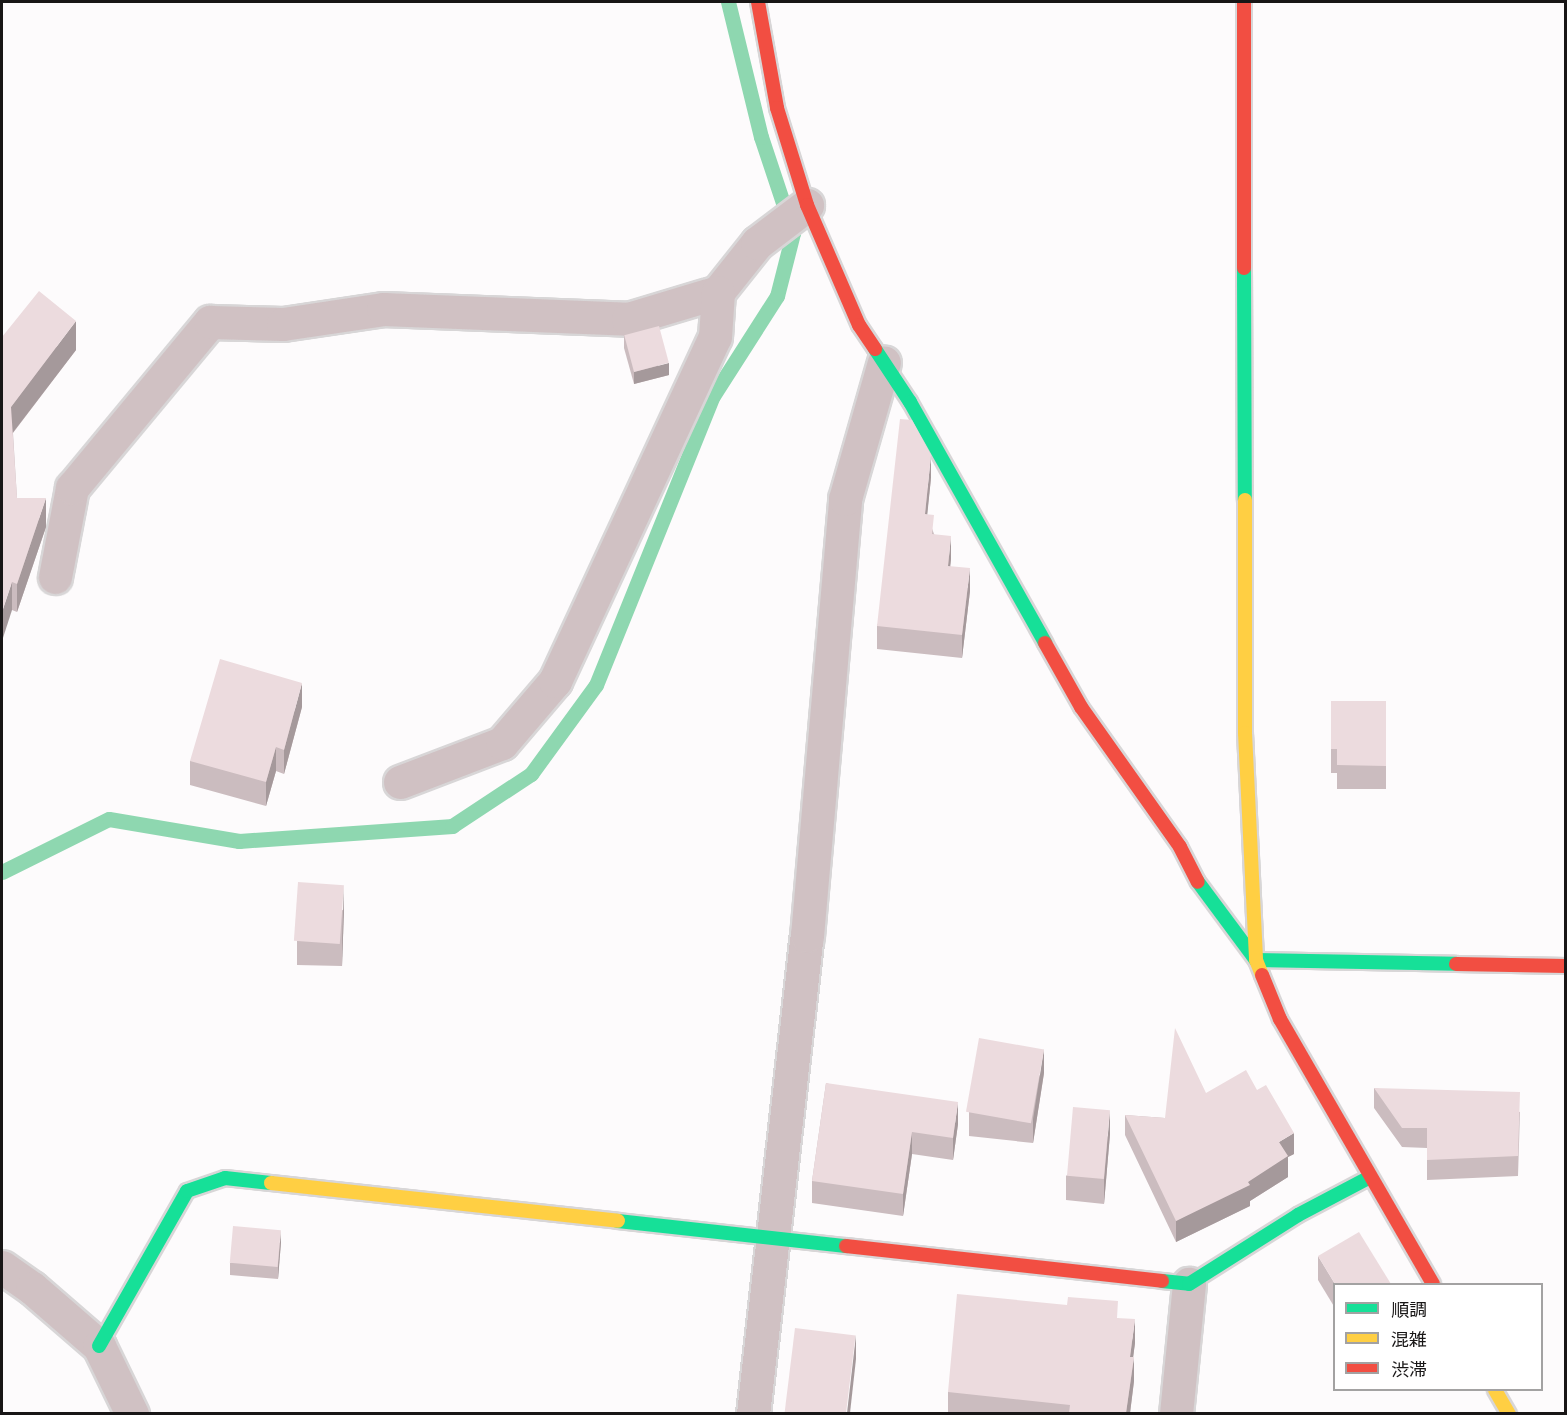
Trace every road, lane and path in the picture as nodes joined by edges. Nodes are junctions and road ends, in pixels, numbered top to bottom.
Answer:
1 (758, 2) edge
2 (1244, 2) edge
3 (807, 205) junction
4 (718, 292) junction
5 (884, 362) junction
6 (55, 577) dead end
7 (400, 782) dead end
8 (1256, 960) junction
9 (1566, 966) edge
10 (1370, 1177) junction
11 (770, 1238) junction
12 (2, 1267) edge
13 (1432, 1283) edge
14 (1189, 1284) junction
15 (99, 1346) junction
16 (1496, 1391) edge
17 (132, 1413) edge
18 (753, 1413) edge
19 (1176, 1413) edge
20 (1509, 1413) edge

1 - 3 street
2 - 8 street
3 - 4 street
3 - 5 street
4 - 6 street
4 - 7 street
5 - 8 street
5 - 11 street
8 - 9 street
8 - 10 street
10 - 13 street
10 - 14 street
11 - 14 street
11 - 15 street
11 - 18 street
12 - 15 street
14 - 19 street
15 - 17 street
16 - 20 street

